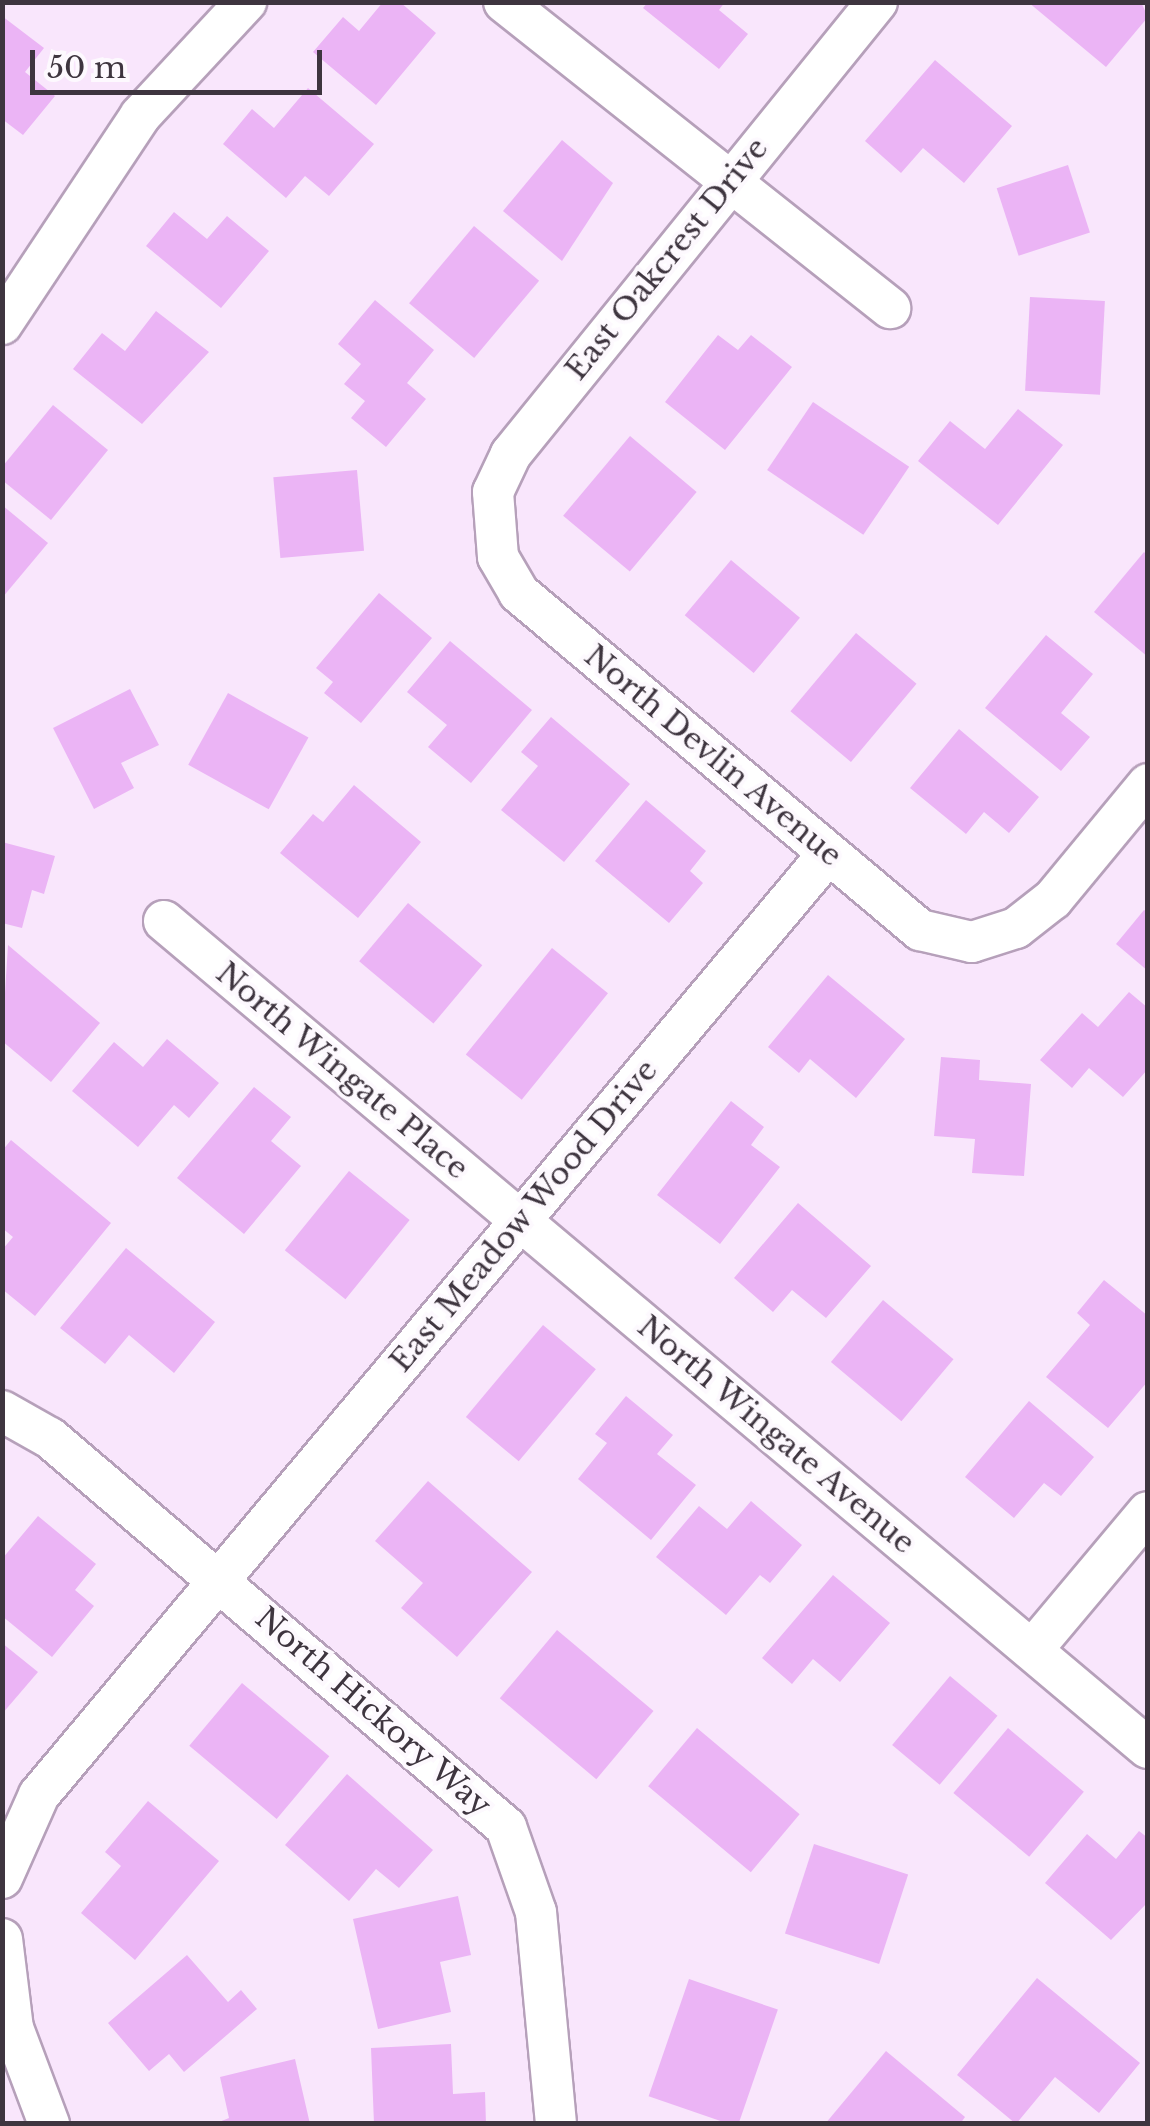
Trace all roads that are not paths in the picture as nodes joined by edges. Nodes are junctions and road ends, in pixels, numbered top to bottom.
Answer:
1 (246, 2) edge
2 (504, 2) edge
3 (877, 2) edge
4 (727, 183) junction
5 (890, 308) dead end
6 (2, 324) edge
7 (490, 531) joint
8 (1148, 784) edge
9 (829, 853) junction
10 (164, 921) dead end
11 (520, 1220) junction
12 (2, 1411) edge
13 (1148, 1512) edge
14 (219, 1580) junction
15 (1032, 1650) junction
16 (1148, 1748) edge
17 (2, 1878) edge
18 (2, 1939) edge
19 (48, 2124) edge
20 (556, 2124) edge

1 - 6 street
2 - 4 street
3 - 4 street, East Oakcrest Drive
4 - 5 street
4 - 7 street, East Oakcrest Drive
7 - 9 street, North Devlin Avenue
8 - 9 street, North Devlin Avenue
9 - 11 street, East Meadow Wood Drive
10 - 11 street, North Wingate Place
11 - 14 street, East Meadow Wood Drive
11 - 15 street, North Wingate Avenue
12 - 14 street, North Hickory Way
13 - 15 street
14 - 17 street, East Meadow Wood Drive
14 - 20 street, North Hickory Way
15 - 16 street
18 - 19 street

